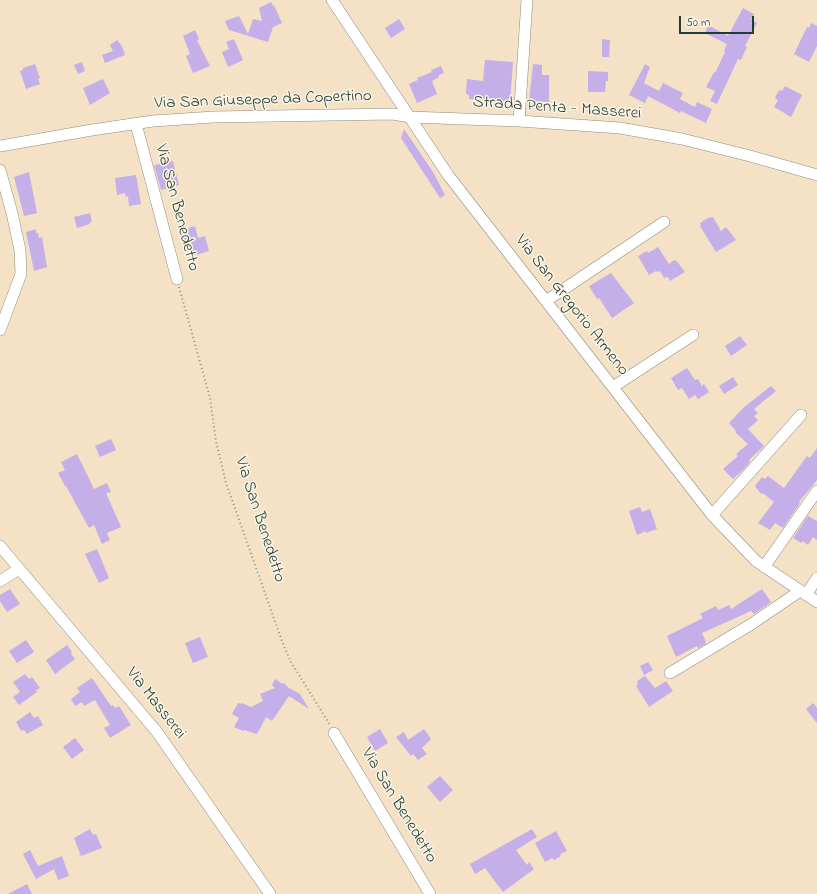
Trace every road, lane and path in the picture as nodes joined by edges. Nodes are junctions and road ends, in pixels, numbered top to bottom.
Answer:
1 (332, 0) edge
2 (527, 0) edge
3 (410, 118) junction
4 (519, 121) junction
5 (136, 124) junction
6 (0, 146) edge
7 (0, 170) edge
8 (817, 175) edge
9 (664, 222) dead end
10 (177, 279) joint
11 (546, 301) junction
12 (0, 330) edge
13 (693, 335) dead end
14 (613, 387) junction
15 (801, 415) dead end
16 (817, 491) edge
17 (712, 514) junction
18 (0, 546) edge
19 (764, 567) junction
20 (19, 569) junction
21 (817, 578) edge
22 (0, 581) edge
23 (803, 593) junction
24 (817, 602) edge
25 (670, 673) dead end
26 (334, 733) joint
27 (270, 894) edge
28 (430, 894) edge

1 - 3 street, Via San Gregorio Armeno
2 - 4 street
3 - 4 street, Strada Penta - Masserei
3 - 5 street, Via San Giuseppe da Copertino
3 - 11 street, Via San Gregorio Armeno
4 - 8 street, Strada Penta - Masserei
5 - 6 street, Via San Giuseppe da Copertino
5 - 10 street, Via San Benedetto
7 - 12 street
9 - 11 street
10 - 26 path, Via San Benedetto
11 - 14 street, Via San Gregorio Armeno
13 - 14 street
14 - 17 street, Via San Gregorio Armeno
15 - 17 street
16 - 19 street
17 - 19 street, Via San Gregorio Armeno
18 - 20 street, Via Masserei
19 - 23 street, Via San Gregorio Armeno
20 - 22 street
20 - 27 street, Via Masserei
21 - 23 street
23 - 24 street, Via San Gregorio Armeno
23 - 25 street
26 - 28 street, Via San Benedetto

